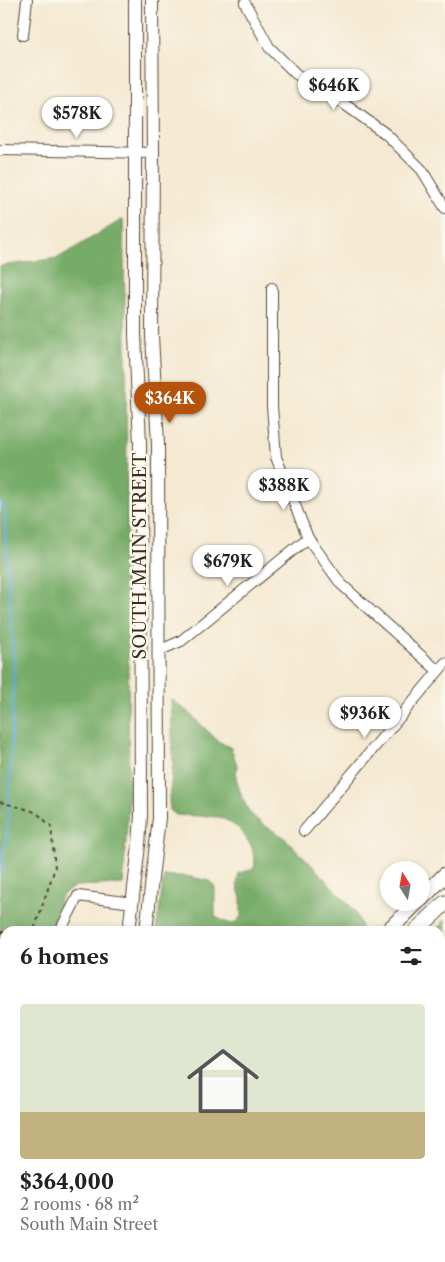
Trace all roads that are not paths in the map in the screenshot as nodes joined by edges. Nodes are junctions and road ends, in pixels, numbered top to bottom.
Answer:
1 (27, 0) edge
2 (134, 0) edge
3 (152, 0) edge
4 (245, 4) dead end
5 (23, 35) dead end
6 (0, 150) edge
7 (136, 152) junction
8 (153, 153) junction
9 (445, 208) edge
10 (272, 288) dead end
11 (308, 538) junction
12 (158, 651) junction
13 (141, 652) junction
14 (442, 667) edge
15 (304, 831) dead end
16 (139, 846) junction
17 (156, 846) junction
18 (445, 875) edge
19 (439, 891) edge
20 (445, 902) edge
21 (133, 903) junction
22 (408, 911) edge
23 (63, 926) edge
24 (130, 926) edge
25 (147, 926) edge
26 (393, 926) edge
27 (421, 926) edge

1 - 5 street
2 - 7 main road, SOUTH MAIN STREET
3 - 8 main road, SOUTH MAIN STREET
4 - 9 street
6 - 7 street
7 - 8 street
7 - 13 main road, SOUTH MAIN STREET
8 - 12 main road, SOUTH MAIN STREET
10 - 11 street
11 - 12 street
11 - 14 street
12 - 13 main road
12 - 17 main road, SOUTH MAIN STREET
13 - 16 main road, SOUTH MAIN STREET
14 - 15 street
16 - 17 main road
16 - 21 main road, SOUTH MAIN STREET
17 - 25 main road, SOUTH MAIN STREET
18 - 19 highway
20 - 27 highway
21 - 23 street
21 - 24 main road, SOUTH MAIN STREET
22 - 26 highway

